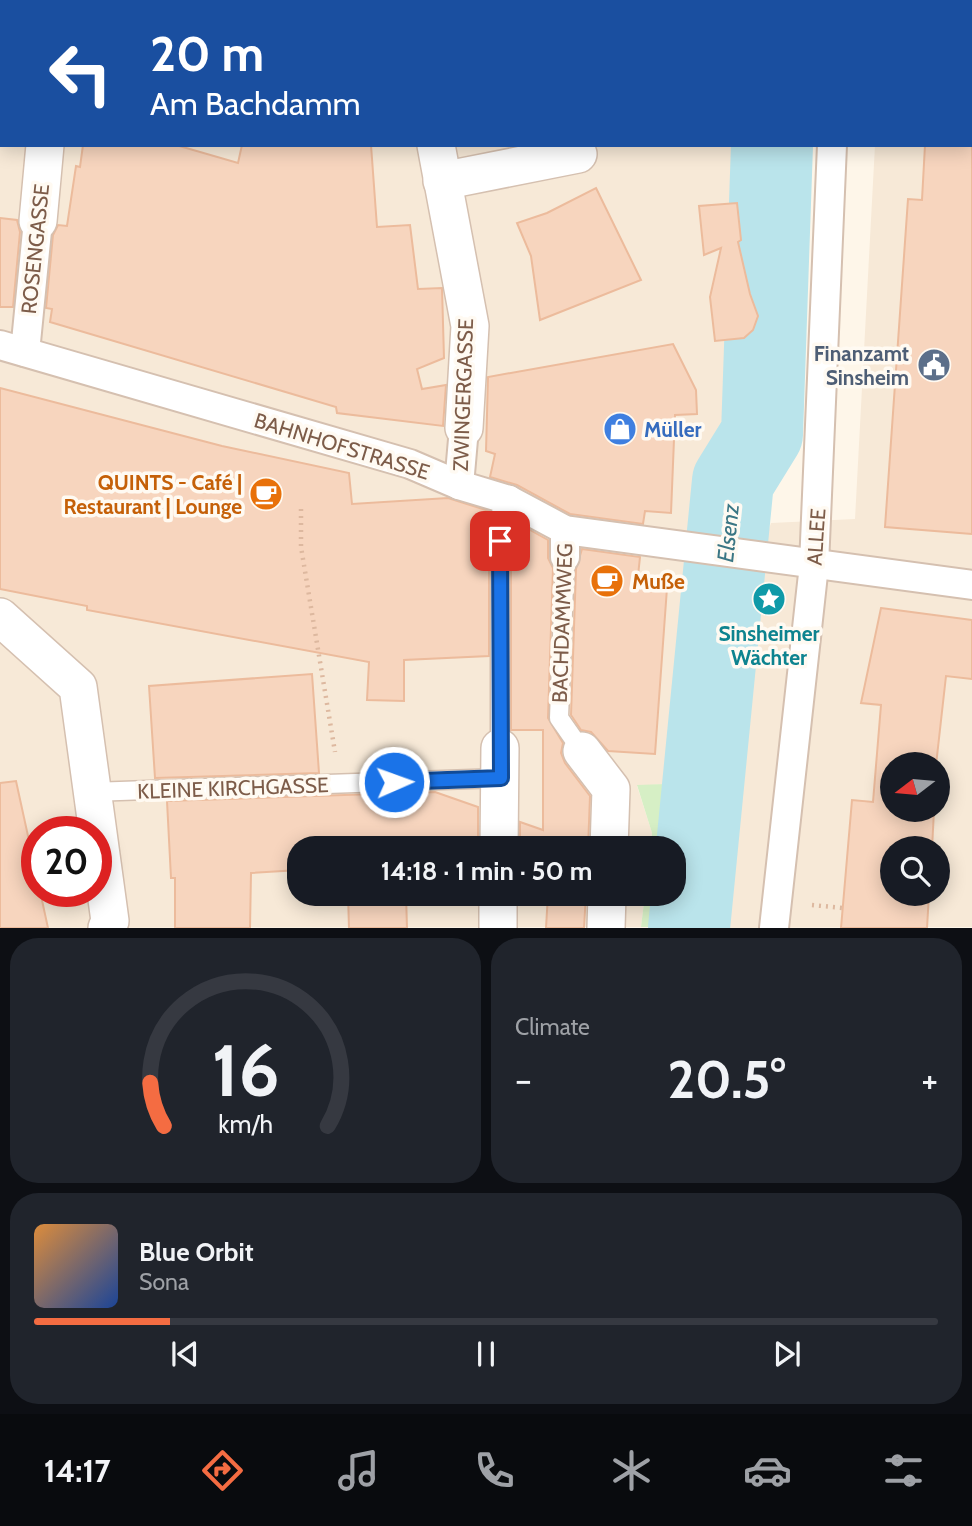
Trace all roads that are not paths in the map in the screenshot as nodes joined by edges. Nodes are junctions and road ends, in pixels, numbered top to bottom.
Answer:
1 (45, 147) edge
2 (436, 147) edge
3 (832, 147) edge
4 (578, 154) dead end
5 (442, 181) junction
6 (38, 221) joint
7 (12, 349) edge
8 (464, 428) joint
9 (459, 485) junction
10 (509, 500) junction
11 (500, 541) joint
12 (565, 543) junction
13 (814, 565) junction
14 (972, 585) edge
15 (0, 617) edge
16 (582, 751) joint
17 (501, 763) junction
18 (91, 792) junction
19 (499, 836) edge
20 (609, 836) edge
21 (498, 906) edge
22 (607, 906) edge
23 (107, 928) edge
24 (498, 928) edge
25 (606, 928) edge
26 (774, 928) edge

1 - 6 street, ROSENGASSE
2 - 5 street, ZWINGERGASSE
3 - 13 street, ALLEE
4 - 5 street
5 - 8 street, ZWINGERGASSE
6 - 7 street, ROSENGASSE
7 - 9 street, BAHNHOFSTRASSE
8 - 9 street, ZWINGERGASSE
9 - 10 street, BAHNHOFSTRASSE
10 - 11 street
10 - 12 street, BAHNHOFSTRASSE
11 - 17 lane
12 - 13 street, BAHNHOFSTRASSE
12 - 16 lane, BACHDAMMWEG
13 - 14 street, BAHNHOFSTRASSE
13 - 26 street, ALLEE
15 - 18 street
16 - 20 street
17 - 18 lane, KLEINE KIRCHGASSE
17 - 19 street
18 - 23 street
21 - 24 street
22 - 25 street

